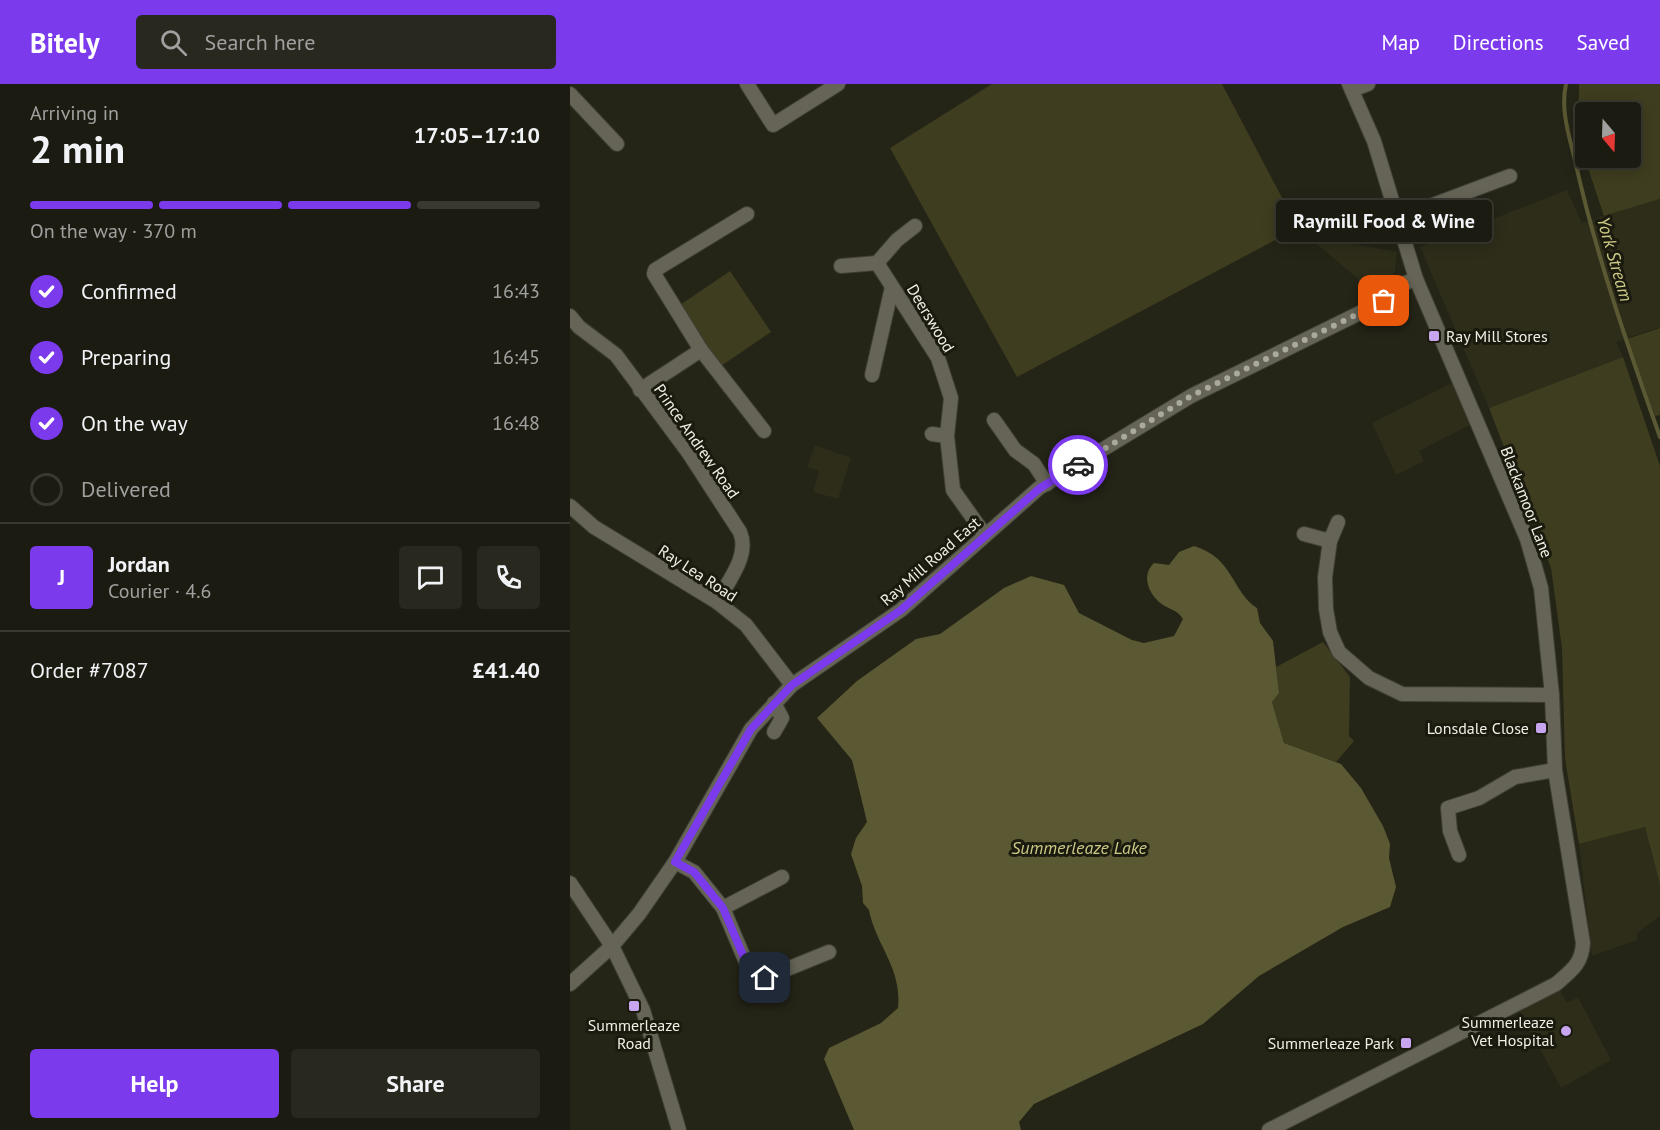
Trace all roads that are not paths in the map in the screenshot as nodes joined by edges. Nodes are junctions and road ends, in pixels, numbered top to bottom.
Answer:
1 (747, 84) edge
2 (838, 84) edge
3 (1368, 84) edge
4 (1350, 87) edge
5 (570, 94) edge
6 (616, 145) dead end
7 (1510, 176) dead end
8 (747, 214) dead end
9 (1398, 218) junction
10 (915, 226) dead end
11 (877, 263) junction
12 (841, 266) dead end
13 (1416, 279) junction
14 (892, 287) junction
15 (570, 316) edge
16 (701, 350) junction
17 (872, 375) dead end
18 (640, 390) junction
19 (994, 420) dead end
20 (764, 431) dead end
21 (932, 434) dead end
22 (947, 436) junction
23 (1047, 484) junction
24 (570, 506) edge
25 (1338, 522) dead end
26 (1304, 534) dead end
27 (985, 535) junction
28 (1330, 541) junction
29 (717, 602) junction
30 (792, 685) junction
31 (1552, 695) junction
32 (774, 703) junction
33 (774, 732) dead end
34 (1555, 770) junction
35 (1460, 855) dead end
36 (675, 862) junction
37 (782, 877) dead end
38 (570, 883) edge
39 (723, 908) junction
40 (612, 946) junction
41 (829, 952) dead end
42 (570, 984) edge
43 (679, 1130) edge
44 (1269, 1130) edge

1 - 2 street
3 - 4 street
4 - 9 street, Blackamoor Lane
5 - 6 street
7 - 9 street
8 - 16 street
9 - 13 street, Blackamoor Lane
10 - 11 street
11 - 12 street
11 - 14 street, Deerswood
13 - 23 street, Ray Mill Road East
13 - 31 street, Blackamoor Lane
14 - 17 street, Deerswood
14 - 22 street, Deerswood
15 - 18 street, Prince Andrew Road
16 - 18 street
16 - 20 street
18 - 29 street, Prince Andrew Road
19 - 23 street
21 - 22 street
22 - 27 street, Deerswood
23 - 27 street, Ray Mill Road East
24 - 29 street, Ray Lea Road
25 - 28 street
26 - 28 street
27 - 30 street, Ray Mill Road East
28 - 31 street
29 - 30 street, Ray Lea Road
30 - 32 street, Ray Mill Road East
31 - 34 street, Blackamoor Lane
32 - 33 street
32 - 36 street, Ray Mill Road East
34 - 35 street
34 - 44 street, Blackamoor Lane
36 - 39 street
36 - 40 street, Ray Mill Road East
37 - 39 street
38 - 40 street
39 - 41 street
40 - 42 street, Ray Mill Road East
40 - 43 street

